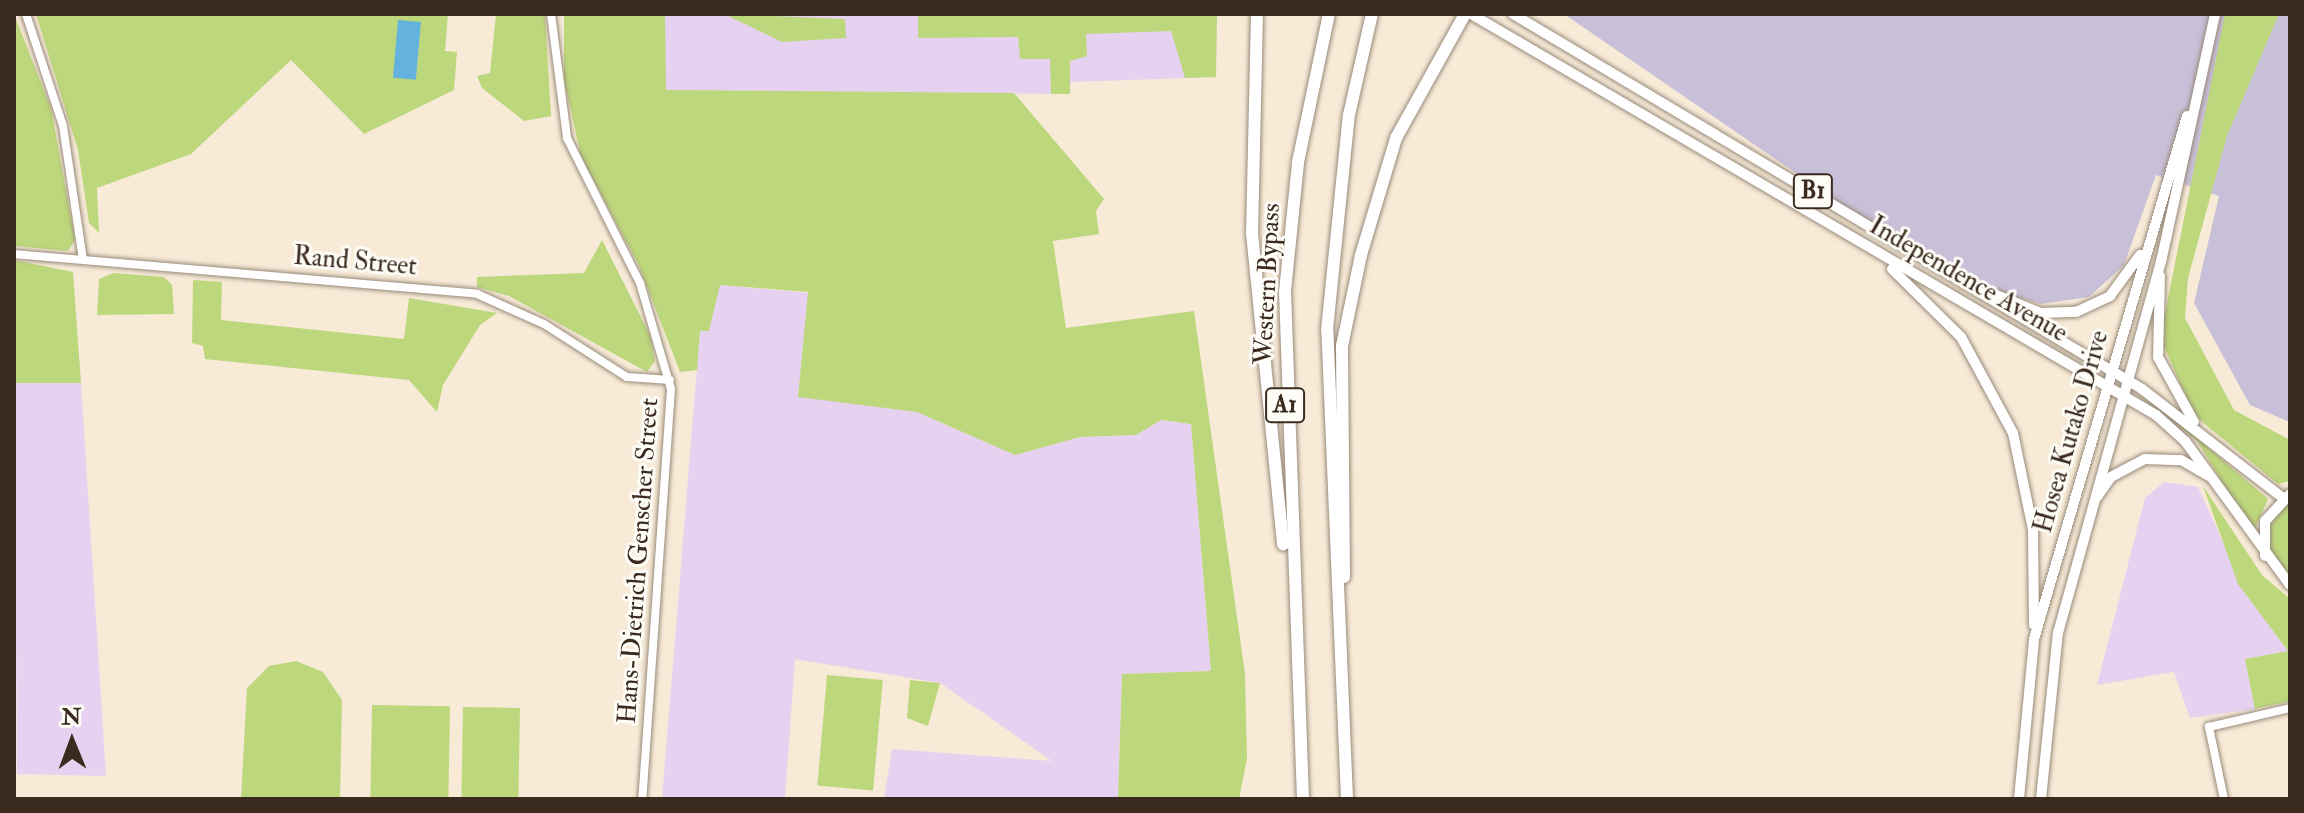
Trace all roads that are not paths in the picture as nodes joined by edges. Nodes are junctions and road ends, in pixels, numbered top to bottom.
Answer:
1 (26, 14) edge
2 (551, 14) edge
3 (1257, 14) edge
4 (1329, 14) edge
5 (1372, 14) edge
6 (1465, 14) edge
7 (1471, 14) edge
8 (1513, 14) edge
9 (2215, 14) edge
10 (2198, 84) junction
11 (2147, 240) junction
12 (1859, 244) junction
13 (14, 254) edge
14 (83, 260) junction
15 (2161, 262) junction
16 (1962, 279) junction
17 (2112, 370) junction
18 (2127, 379) junction
19 (670, 380) junction
20 (2107, 384) junction
21 (2123, 394) junction
22 (2200, 431) junction
23 (2214, 479) junction
24 (2286, 496) edge
25 (2091, 506) junction
26 (2268, 564) junction
27 (2290, 585) edge
28 (1291, 611) junction
29 (1340, 617) junction
30 (2034, 639) junction
31 (2290, 708) edge
32 (642, 799) edge
33 (1303, 799) edge
34 (1347, 799) edge
35 (2019, 799) edge
36 (2041, 799) edge
37 (2224, 799) edge

1 - 14 street
2 - 19 street, Hans-Dietrich Genscher Street
3 - 28 highway
4 - 28 highway, Western Bypass / A1
5 - 29 highway, A1
6 - 29 highway
7 - 12 main road, Independence Avenue / B1
8 - 16 main road, Independence Avenue / B1
9 - 10 main road, Hosea Kutako Drive
10 - 11 main road, Hosea Kutako Drive
10 - 15 main road, Hosea Kutako Drive
11 - 16 main road
11 - 17 main road, Hosea Kutako Drive
12 - 20 main road, Independence Avenue / B1
12 - 30 main road, B1
13 - 14 street, Rand Street
14 - 19 street, Rand Street
15 - 18 main road, Hosea Kutako Drive
15 - 22 main road
16 - 17 main road, Independence Avenue / B1
17 - 18 main road, Independence Avenue
17 - 20 main road, Hosea Kutako Drive
18 - 21 main road, Hosea Kutako Drive
18 - 22 main road, Independence Avenue
19 - 32 street, Hans-Dietrich Genscher Street
20 - 21 main road, Independence Avenue
20 - 30 main road, Hosea Kutako Drive
21 - 23 main road, Independence Avenue
21 - 25 main road, Hosea Kutako Drive
22 - 24 main road, Independence Avenue
23 - 25 main road
23 - 26 main road, Independence Avenue
24 - 26 main road, Independence Avenue
25 - 36 main road, Hosea Kutako Drive
26 - 27 main road, Independence Avenue
28 - 33 highway, Western Bypass / A1
29 - 34 highway, A1
30 - 35 main road, Hosea Kutako Drive / B1
31 - 37 street

